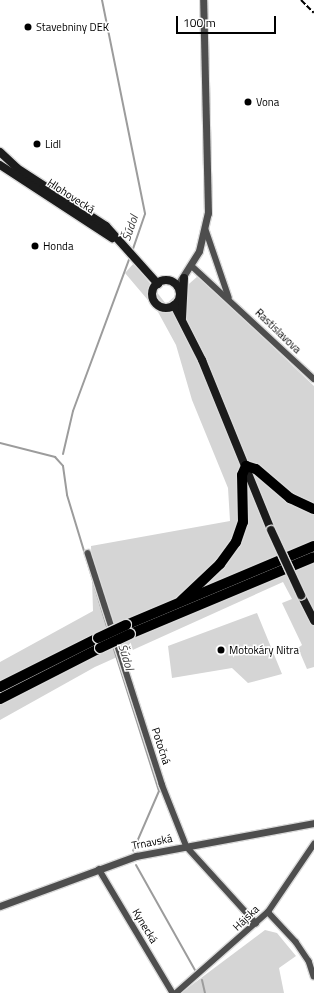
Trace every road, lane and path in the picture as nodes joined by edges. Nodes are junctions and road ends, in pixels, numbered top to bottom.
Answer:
1 (203, 0) edge
2 (0, 152) edge
3 (0, 165) edge
4 (206, 230) junction
5 (127, 248) junction
6 (192, 266) junction
7 (184, 278) junction
8 (158, 284) junction
9 (177, 286) junction
10 (229, 298) junction
11 (174, 306) junction
12 (182, 319) junction
13 (314, 379) edge
14 (246, 466) junction
15 (314, 509) edge
16 (314, 546) edge
17 (88, 553) dead end
18 (314, 557) edge
19 (181, 601) junction
20 (307, 611) junction
21 (314, 621) edge
22 (314, 627) edge
23 (128, 630) junction
24 (0, 687) edge
25 (0, 699) edge
26 (314, 823) edge
27 (314, 844) edge
28 (188, 846) junction
29 (99, 869) junction
30 (0, 906) edge
31 (268, 912) junction
32 (256, 924) junction
33 (314, 976) edge
34 (173, 993) edge
35 (176, 993) edge

1 - 4 street
2 - 5 main road, Hlohovecká
3 - 5 main road, Hlohovecká
4 - 6 street
4 - 10 street, Rastislavova
5 - 8 main road
6 - 7 street
6 - 10 street, Rastislavova
7 - 9 street
7 - 12 main road
8 - 9 main road
8 - 11 main road
9 - 11 main road
10 - 13 street, Rastislavova
11 - 12 main road
12 - 14 main road
14 - 15 highway
14 - 19 highway
14 - 20 main road, bridge
16 - 19 highway
17 - 28 street, Potočná
18 - 23 highway
19 - 23 highway
20 - 21 main road
20 - 22 street
23 - 24 highway, bridge
23 - 25 highway, bridge
26 - 28 street, Trnavská
27 - 31 street, Hájska
28 - 29 street, Trnavská
28 - 32 street, Potočná
29 - 30 street, Trnavská
29 - 34 street, Kynecká
31 - 32 street, Hájska
31 - 33 street
32 - 35 street, Hájska

